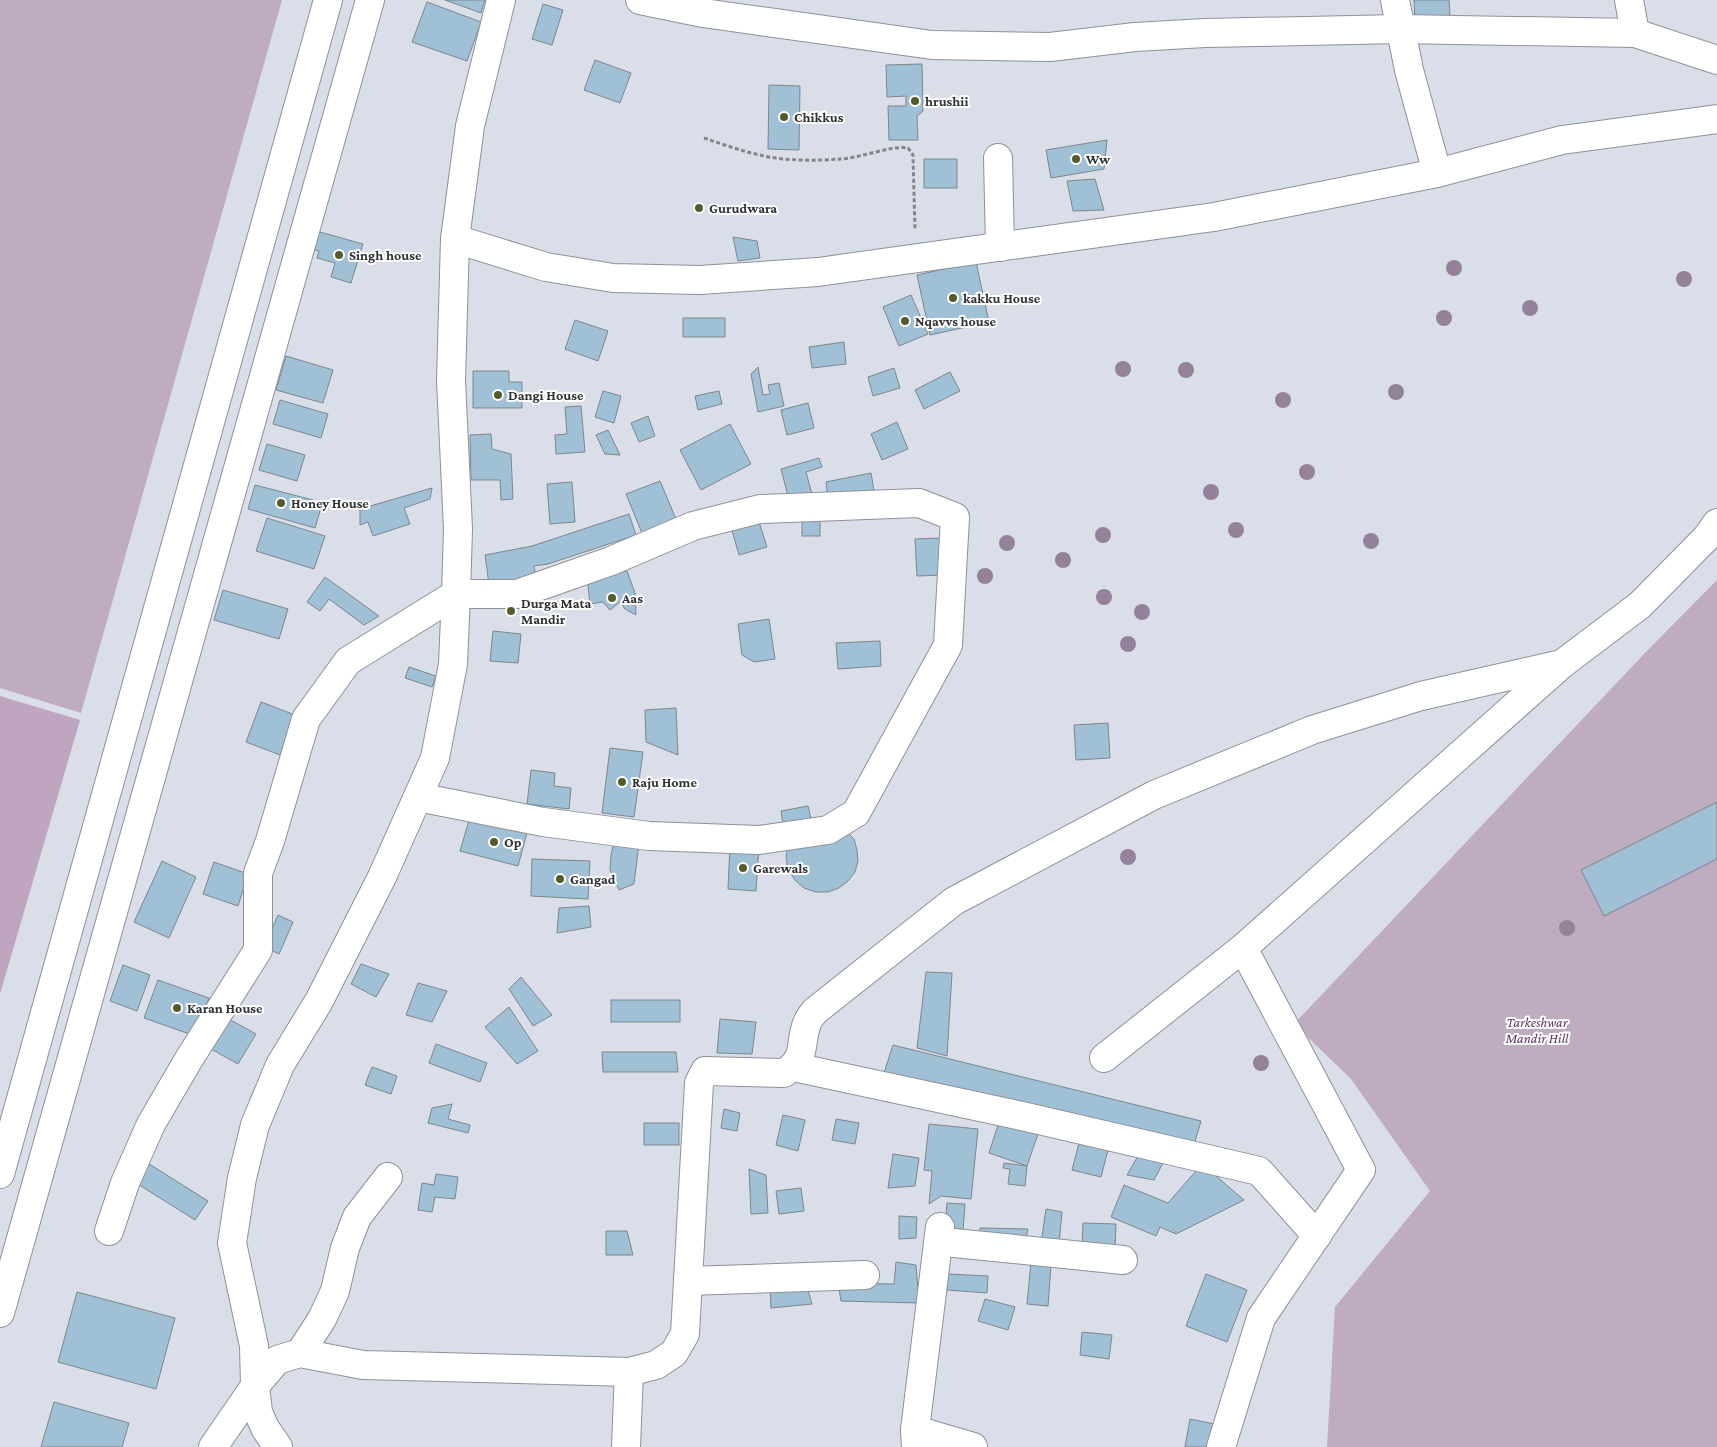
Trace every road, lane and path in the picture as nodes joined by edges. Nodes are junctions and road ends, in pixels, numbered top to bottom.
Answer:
1 (328, 0) edge
2 (370, 0) edge
3 (501, 0) edge
4 (640, 0) edge
5 (1395, 0) edge
6 (1629, 0) edge
7 (1400, 29) junction
8 (1636, 33) junction
9 (1717, 60) edge
10 (1717, 119) edge
11 (704, 138) dead end
12 (998, 158) dead end
13 (1437, 173) junction
14 (456, 239) junction
15 (1000, 247) junction
16 (916, 258) junction
17 (1717, 523) edge
18 (456, 594) junction
19 (1562, 664) junction
20 (418, 797) junction
21 (1243, 948) junction
22 (1104, 1058) dead end
23 (794, 1067) junction
24 (0, 1174) edge
25 (388, 1177) dead end
26 (109, 1231) dead end
27 (1317, 1236) junction
28 (1123, 1260) dead end
29 (865, 1275) dead end
30 (688, 1281) junction
31 (0, 1313) edge
32 (300, 1353) junction
33 (629, 1372) junction
34 (255, 1386) junction
35 (915, 1438) edge
36 (213, 1447) edge
37 (278, 1447) edge
38 (626, 1447) edge
39 (973, 1447) edge
40 (1221, 1447) edge

1 - 24 street
2 - 31 street
3 - 14 street
4 - 7 street
5 - 7 street
6 - 8 street
7 - 8 street
7 - 13 street
8 - 9 street
10 - 13 street
11 - 16 path
12 - 15 street
13 - 15 street
14 - 16 street
14 - 18 street
15 - 16 street
17 - 19 street
18 - 20 street
18 - 20 street
18 - 26 street
19 - 21 street
19 - 23 street
20 - 34 street
21 - 22 street
21 - 27 street
23 - 27 street
23 - 30 street
25 - 32 street
27 - 40 street
28 - 35 street
29 - 30 street
30 - 33 street
32 - 33 street
32 - 34 street
33 - 38 street
34 - 36 street
34 - 37 street
35 - 39 street

